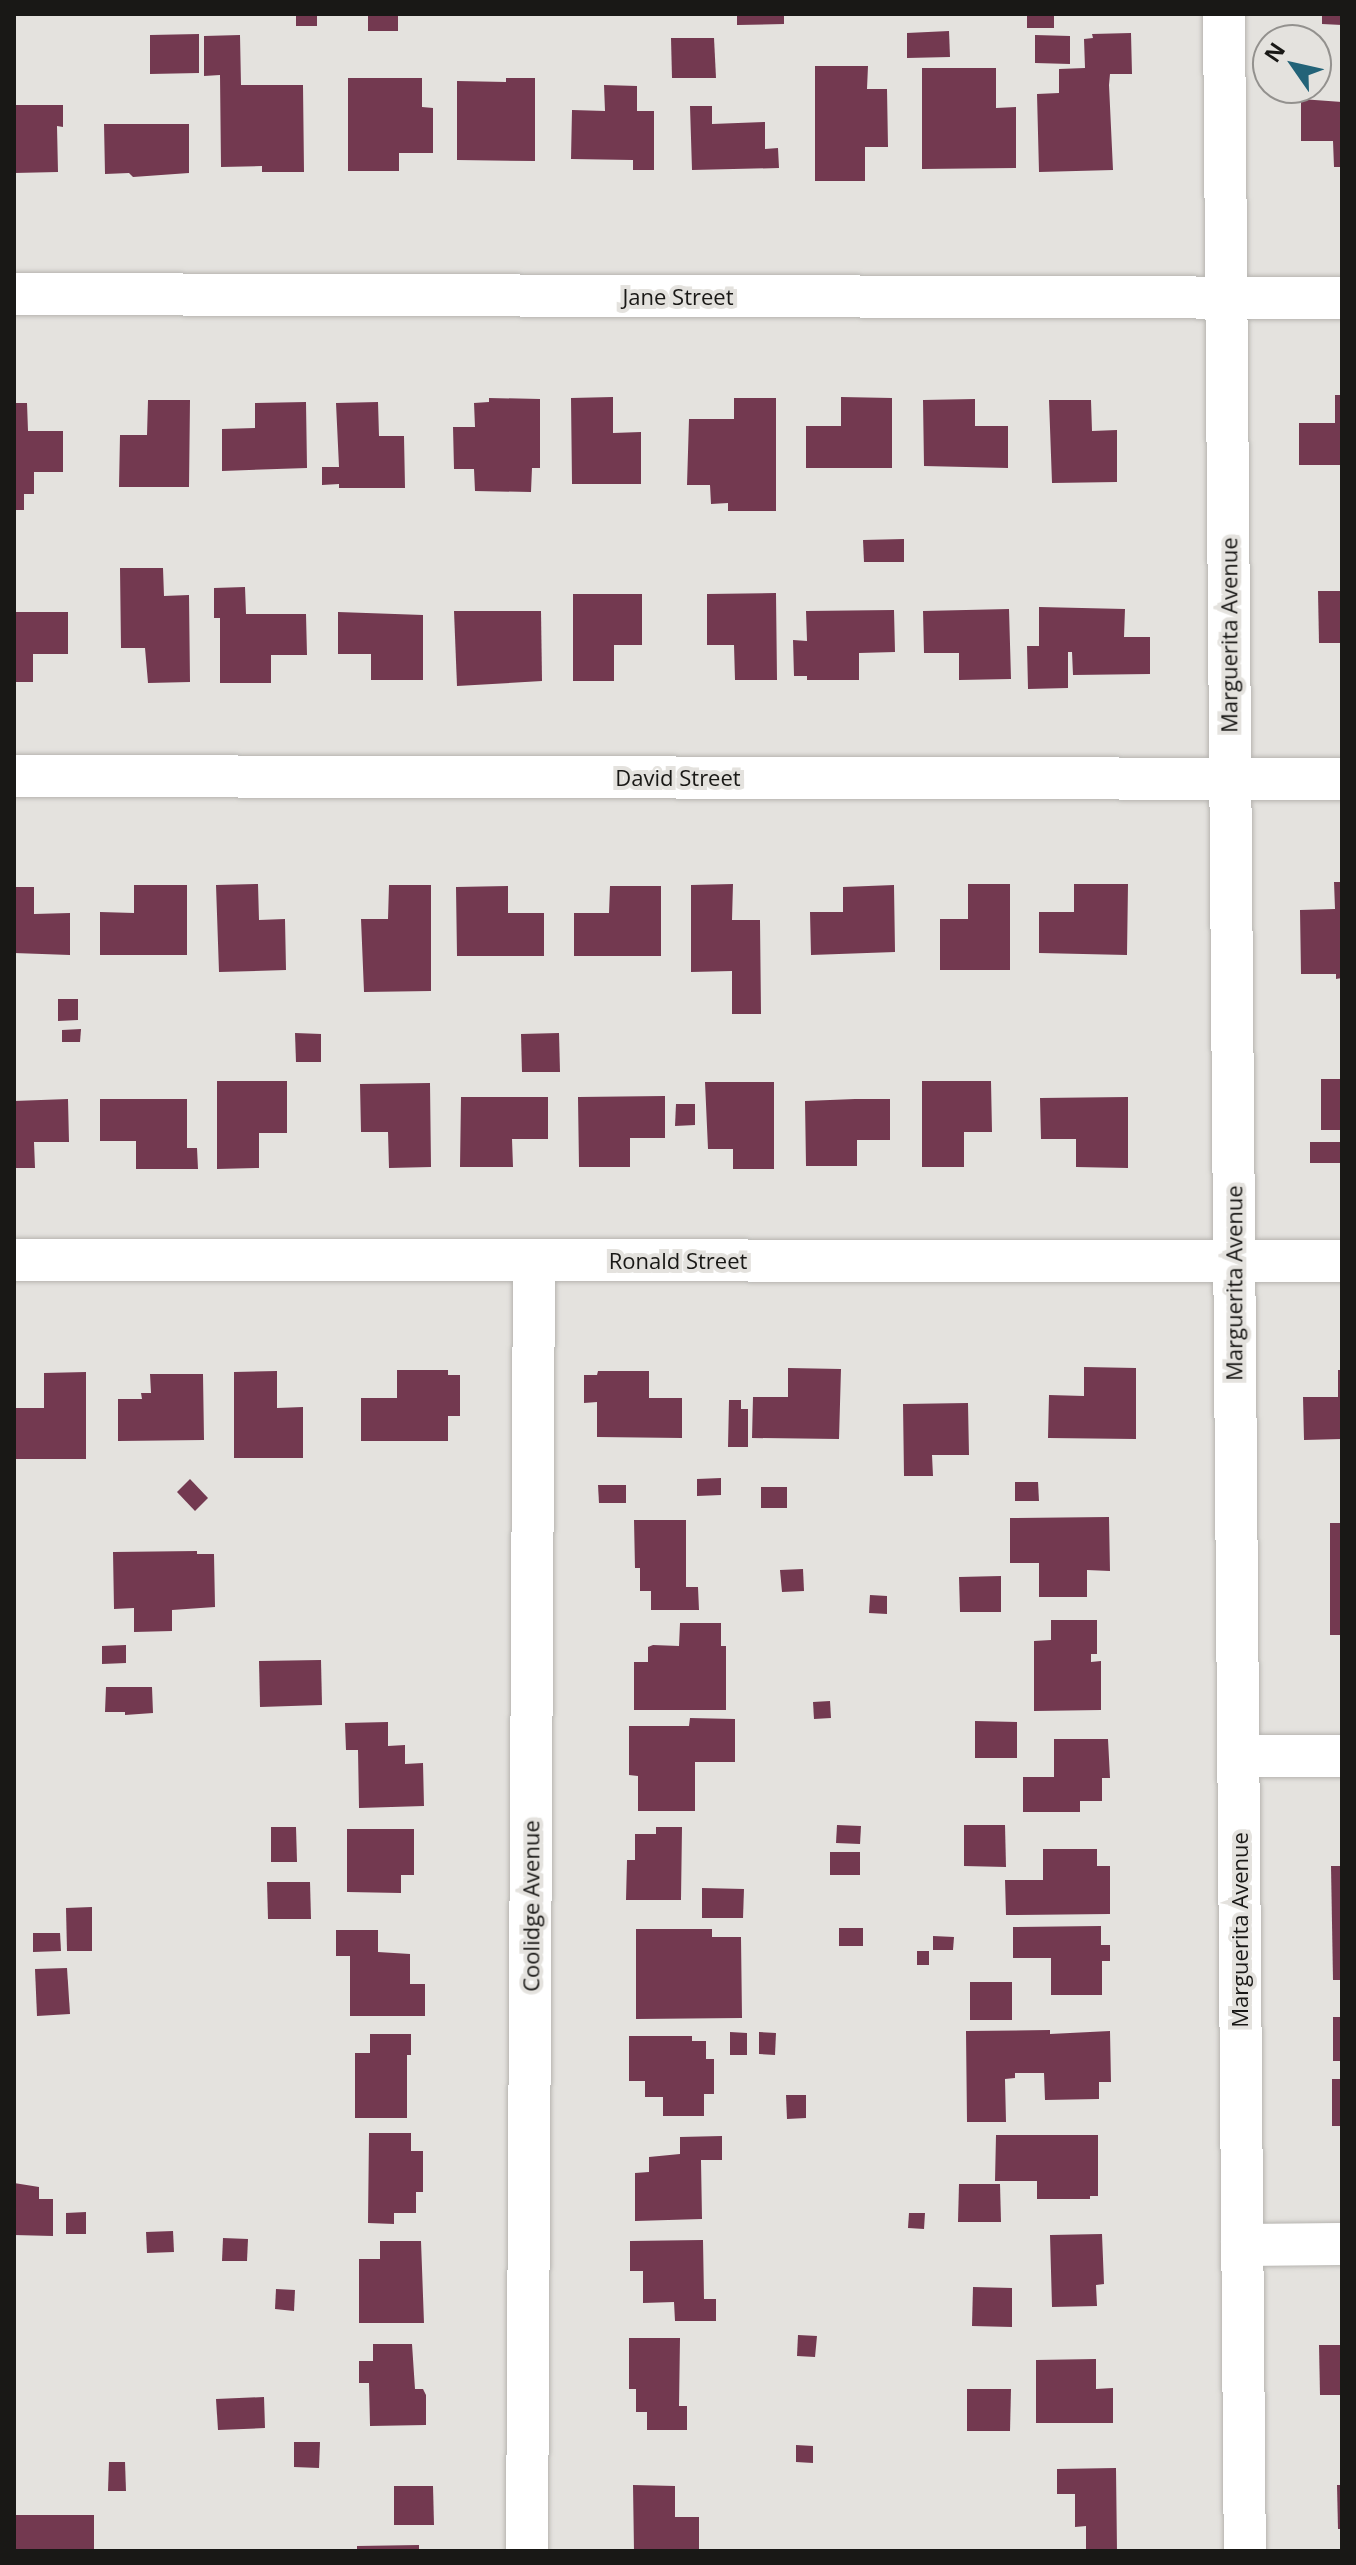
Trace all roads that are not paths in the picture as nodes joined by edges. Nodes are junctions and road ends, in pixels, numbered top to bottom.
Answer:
1 (1224, 14) edge
2 (14, 294) edge
3 (1342, 298) edge
4 (1226, 300) junction
5 (14, 776) edge
6 (1230, 779) junction
7 (1342, 779) edge
8 (14, 1260) edge
9 (534, 1260) junction
10 (1342, 1261) edge
11 (1234, 1262) junction
12 (1238, 1756) junction
13 (1342, 1756) edge
14 (1342, 2244) edge
15 (1242, 2245) junction
16 (527, 2551) edge
17 (1245, 2551) edge

1 - 4 street, Marguerita Avenue
2 - 4 street, Jane Street
3 - 4 street, Jane Street
4 - 6 street, Marguerita Avenue
5 - 6 street, David Street
6 - 7 street, David Street
6 - 11 street, Marguerita Avenue
8 - 9 street, Ronald Street
9 - 11 street, Ronald Street
9 - 16 street, Coolidge Avenue
10 - 11 street, Ronald Street
11 - 12 street, Marguerita Avenue
12 - 13 street
12 - 15 street, Marguerita Avenue
14 - 15 street
15 - 17 street, Marguerita Avenue

